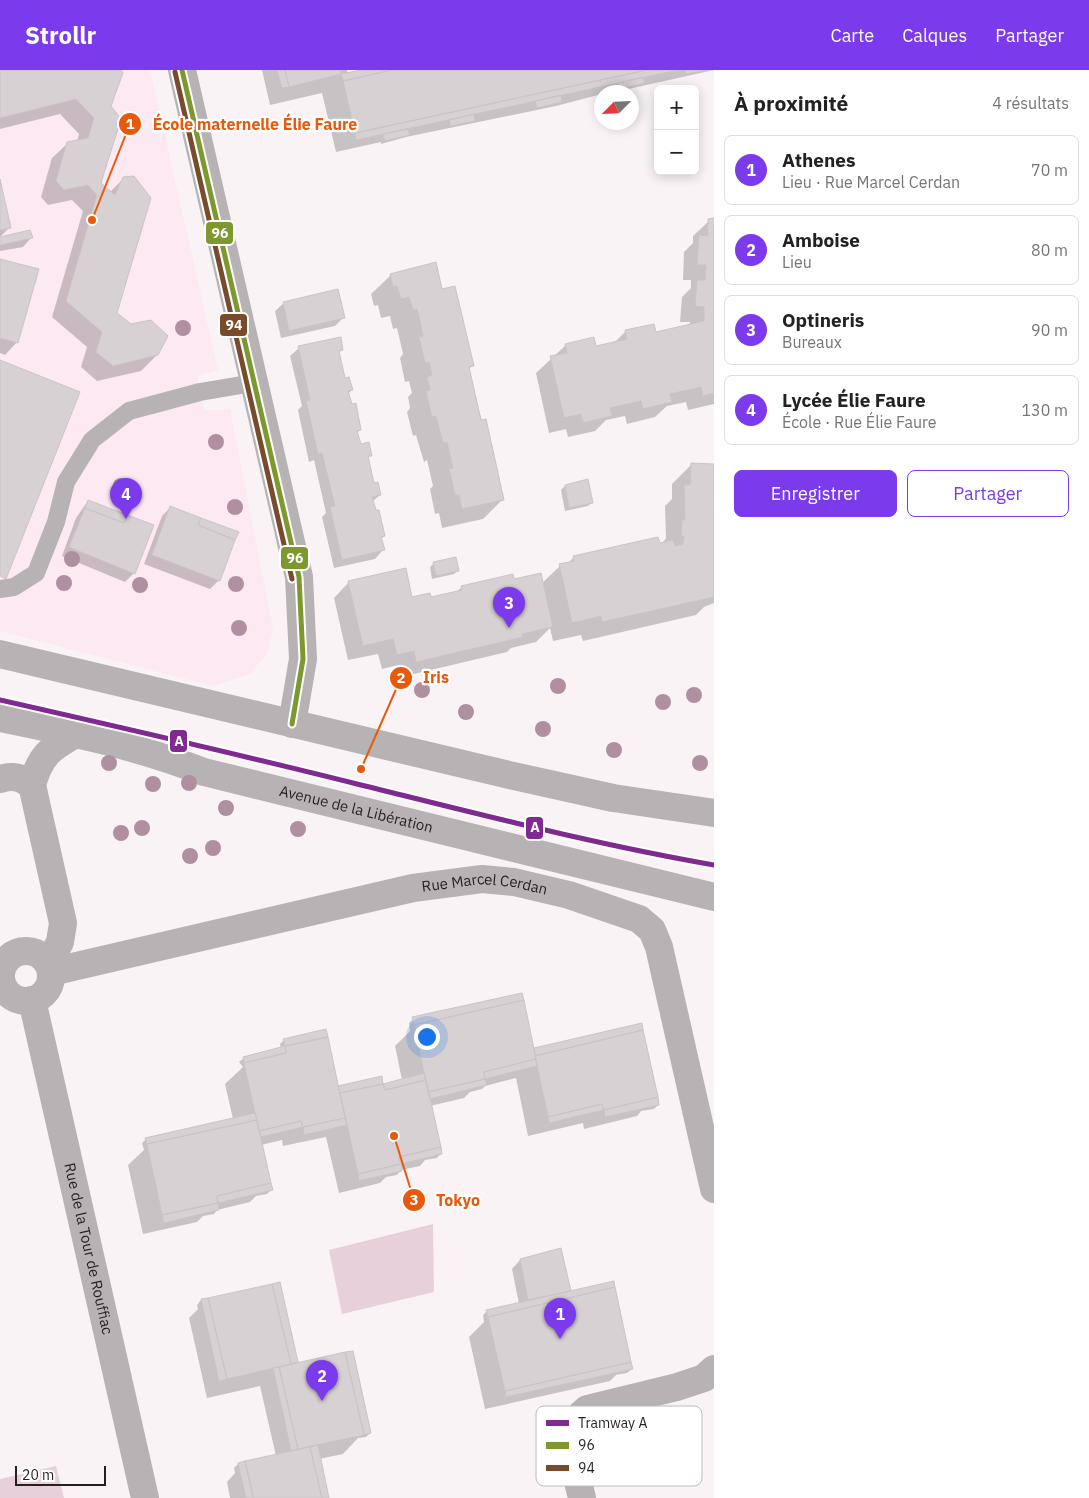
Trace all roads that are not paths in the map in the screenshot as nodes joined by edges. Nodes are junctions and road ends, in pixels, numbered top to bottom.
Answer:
1 (182, 70) edge
2 (253, 383) junction
3 (0, 589) edge
4 (2, 655) edge
5 (0, 718) edge
6 (292, 724) junction
7 (76, 734) junction
8 (0, 779) edge
9 (32, 786) junction
10 (714, 813) edge
11 (714, 897) edge
12 (50, 967) junction
13 (1, 973) edge
14 (32, 1000) junction
15 (714, 1189) edge
16 (714, 1369) edge
17 (596, 1406) edge
18 (145, 1498) edge

1 - 2 street
2 - 3 lane
2 - 6 street
4 - 6 street
5 - 7 street, Avenue de la Libération
6 - 10 street
7 - 9 street
7 - 11 street, Avenue de la Libération
8 - 9 street
9 - 12 street
12 - 13 street
12 - 14 street
12 - 15 street, Rue Marcel Cerdan
13 - 14 street
14 - 18 street, Rue de la Tour de Rouffiac
16 - 17 street

